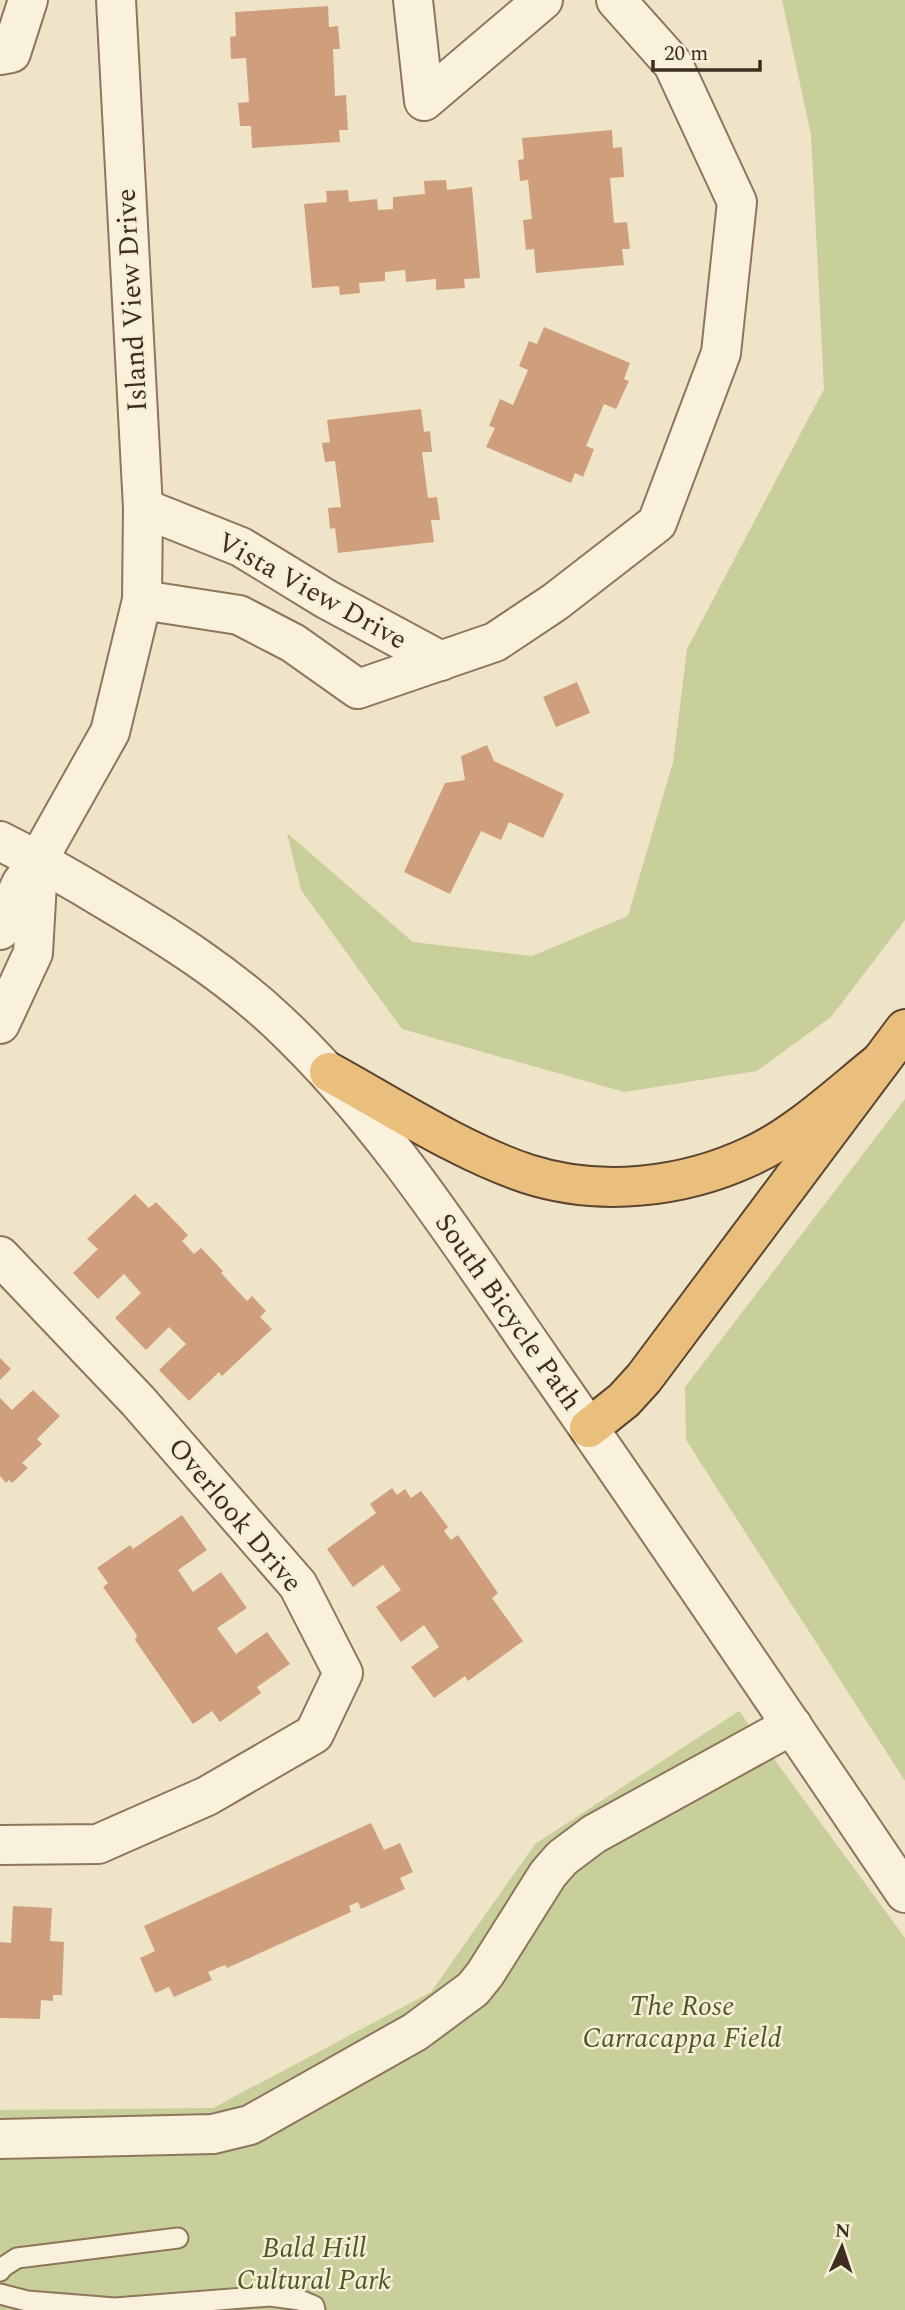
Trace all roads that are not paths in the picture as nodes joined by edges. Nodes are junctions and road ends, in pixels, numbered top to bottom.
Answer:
1 (28, 0) edge
2 (116, 0) edge
3 (413, 0) edge
4 (543, 0) edge
5 (615, 0) edge
6 (0, 55) edge
7 (143, 508) junction
8 (142, 600) junction
9 (441, 661) junction
10 (0, 841) edge
11 (20, 879) edge
12 (0, 930) edge
13 (0, 1024) edge
14 (905, 1029) edge
15 (880, 1062) junction
16 (329, 1072) junction
17 (0, 1256) edge
18 (589, 1428) junction
19 (792, 1725) junction
20 (0, 1845) edge
21 (905, 1893) edge
22 (0, 2139) edge
23 (178, 2238) dead end
24 (0, 2271) edge
25 (0, 2294) edge
26 (315, 2310) edge

1 - 6 street
2 - 7 street, Island View Drive
3 - 4 street
5 - 9 street, Vista View Drive
7 - 8 street, Island View Drive
7 - 9 street, Vista View Drive
8 - 9 street, Vista View Drive
8 - 11 street, Island View Drive
10 - 11 street, South Bicycle Path
11 - 12 street
11 - 13 street
11 - 16 street, South Bicycle Path
14 - 15 highway
15 - 16 highway
15 - 18 highway
16 - 18 street, South Bicycle Path
17 - 20 street, Overlook Drive
18 - 19 street, South Bicycle Path
19 - 21 street, South Bicycle Path
19 - 22 street
23 - 24 lane
25 - 26 lane

